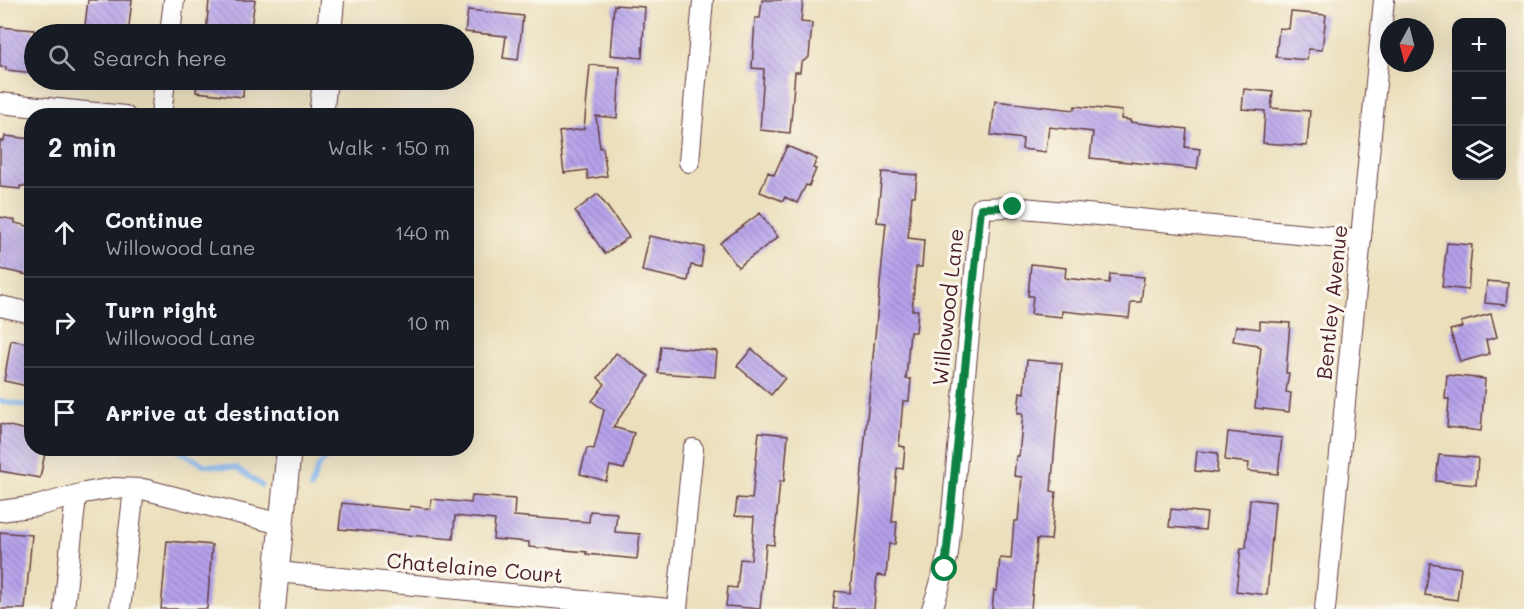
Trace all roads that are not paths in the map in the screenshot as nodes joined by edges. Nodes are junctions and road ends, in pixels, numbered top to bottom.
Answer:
1 (174, 0) edge
2 (332, 0) edge
3 (703, 0) edge
4 (1384, 0) edge
5 (171, 24) edge
6 (330, 24) edge
7 (164, 90) edge
8 (324, 90) edge
9 (0, 103) edge
10 (48, 108) edge
11 (161, 108) edge
12 (322, 108) edge
13 (689, 162) dead end
14 (1361, 240) junction
15 (0, 306) edge
16 (24, 311) edge
17 (693, 449) dead end
18 (288, 456) edge
19 (134, 489) junction
20 (75, 496) junction
21 (0, 510) edge
22 (281, 524) junction
23 (277, 572) junction
24 (64, 609) edge
25 (120, 609) edge
26 (273, 609) edge
27 (669, 609) edge
28 (677, 609) edge
29 (932, 609) edge
30 (1325, 609) edge

1 - 5 street
2 - 6 street
3 - 13 street
4 - 14 street, Bentley Avenue
7 - 11 street
8 - 12 street
9 - 10 street
14 - 29 street, Willowood Lane
14 - 30 street, Bentley Avenue
15 - 16 street
17 - 28 street
18 - 22 street
19 - 20 street
19 - 22 street
19 - 25 street
20 - 21 street
20 - 24 street
22 - 23 street
23 - 26 street
23 - 27 street, Chatelaine Court

